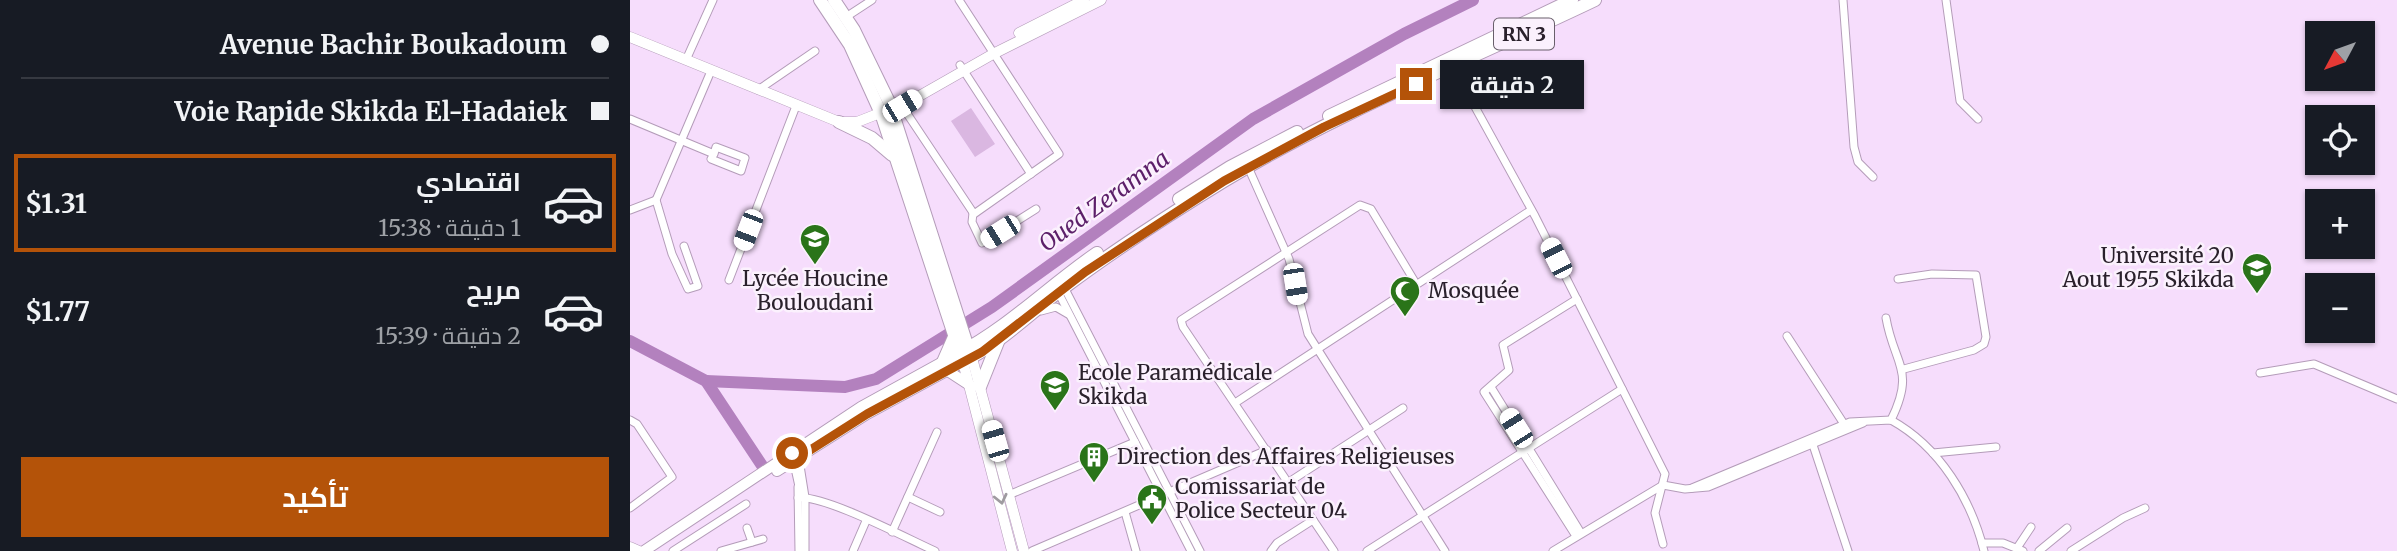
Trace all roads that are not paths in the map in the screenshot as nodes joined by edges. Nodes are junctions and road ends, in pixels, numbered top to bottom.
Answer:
1 (713, 0) edge
2 (820, 0) edge
3 (834, 0) edge
4 (872, 0) edge
5 (959, 0) edge
6 (1084, 0) edge
7 (1101, 0) edge
8 (1572, 0) edge
9 (1595, 0) edge
10 (1843, 0) edge
11 (1946, 0) edge
12 (846, 17) junction
13 (630, 37) edge
14 (815, 51) dead end
15 (992, 51) junction
16 (686, 61) junction
17 (1450, 63) junction
18 (962, 68) junction
19 (711, 71) junction
20 (757, 90) junction
21 (796, 106) junction
22 (890, 109) junction
23 (630, 119) edge
24 (1978, 119) dead end
25 (839, 122) junction
26 (920, 133) junction
27 (900, 140) junction
28 (681, 141) junction
29 (713, 154) junction
30 (897, 161) junction
31 (1248, 167) junction
32 (1031, 174) junction
33 (1873, 177) dead end
34 (656, 200) junction
35 (1036, 209) dead end
36 (1531, 209) junction
37 (630, 211) edge
38 (973, 213) junction
39 (684, 246) dead end
40 (1286, 252) junction
41 (1898, 279) dead end
42 (729, 280) dead end
43 (1415, 282) junction
44 (1059, 285) junction
45 (1577, 299) junction
46 (952, 314) junction
47 (1030, 315) junction
48 (1071, 316) junction
49 (1886, 318) dead end
50 (959, 335) junction
51 (996, 336) junction
52 (1787, 336) dead end
53 (1317, 349) junction
54 (966, 355) junction
55 (945, 366) junction
56 (1904, 369) junction
57 (2260, 373) dead end
58 (976, 387) junction
59 (1622, 389) junction
60 (2397, 399) edge
61 (1235, 403) junction
62 (1403, 408) dead end
63 (630, 420) edge
64 (1867, 420) junction
65 (1891, 420) junction
66 (1844, 424) junction
67 (1369, 430) junction
68 (937, 432) dead end
69 (1135, 442) junction
70 (1813, 445) junction
71 (1996, 447) dead end
72 (1267, 450) junction
73 (1526, 450) junction
74 (1933, 453) junction
75 (796, 460) junction
76 (1289, 482) junction
77 (1663, 485) junction
78 (1692, 488) junction
79 (1011, 494) junction
80 (1166, 494) junction
81 (802, 497) junction
82 (908, 497) junction
83 (746, 504) dead end
84 (630, 508) edge
85 (2145, 508) dead end
86 (940, 512) dead end
87 (1125, 512) junction
88 (1423, 516) junction
89 (1313, 520) junction
90 (866, 521) junction
91 (2031, 527) dead end
92 (747, 528) dead end
93 (2067, 528) dead end
94 (892, 532) junction
95 (1579, 534) junction
96 (763, 539) dead end
97 (752, 542) junction
98 (1663, 544) dead end
99 (1983, 547) edge
100 (631, 549) edge
101 (2016, 549) edge
102 (642, 551) edge
103 (654, 551) edge
104 (673, 551) edge
105 (721, 551) edge
106 (799, 551) edge
107 (805, 551) edge
108 (853, 551) edge
109 (935, 551) edge
110 (1012, 551) edge
111 (1024, 551) edge
112 (1032, 551) edge
113 (1136, 551) edge
114 (1192, 551) edge
115 (1200, 551) edge
116 (1271, 551) edge
117 (1334, 551) edge
118 (1367, 551) edge
119 (1445, 551) edge
120 (1553, 551) edge
121 (1848, 551) edge
122 (2039, 551) edge
123 (2071, 551) edge

1 - 16 street
2 - 22 highway
3 - 12 highway
4 - 12 street
5 - 15 street
6 - 15 main road
7 - 15 main road
8 - 17 highway, RN 3
9 - 17 highway, RN 3
10 - 33 street
11 - 24 street
12 - 22 highway
13 - 16 main road
14 - 20 street
15 - 18 main road
15 - 32 street
16 - 19 main road
17 - 31 highway, RN 3
17 - 36 street
17 - 44 highway, RN 3
18 - 22 main road
18 - 32 street
19 - 20 main road
19 - 28 street
20 - 21 main road
21 - 25 main road
21 - 42 street
22 - 25 main road
22 - 26 street
22 - 27 highway
22 - 30 highway
23 - 28 street
25 - 30 highway
26 - 27 street
26 - 38 street
27 - 46 highway
28 - 29 street
28 - 34 street
29 - 29 street
30 - 46 highway
31 - 40 street
31 - 44 highway, RN 3
32 - 38 street
34 - 37 street
34 - 39 street
35 - 38 street
36 - 43 street
36 - 45 street
40 - 43 street
40 - 53 street
40 - 61 street
41 - 56 street
43 - 53 street
44 - 47 highway, RN 3
44 - 48 street
44 - 51 highway, RN 3
44 - 80 street
45 - 59 street
45 - 73 street
46 - 50 highway
47 - 48 street
47 - 51 highway, RN 3
48 - 69 street
49 - 56 street
50 - 51 highway
50 - 54 highway
50 - 55 highway
51 - 54 highway, RN 3
51 - 58 highway
52 - 66 street
53 - 61 street
53 - 67 street
54 - 55 main road, RN 3
54 - 58 main road
55 - 58 main road
55 - 75 main road, RN 3
56 - 65 street
57 - 60 street
58 - 79 main road
58 -> 110 main road
59 - 73 street
59 - 77 street
61 - 72 street
62 - 67 street
63 - 84 street
64 - 65 street
64 - 66 street
64 - 70 street
65 - 74 street
66 - 78 street
67 - 76 street
67 - 88 street
68 - 82 street
69 - 79 street
69 - 80 street
70 - 78 street
70 - 121 street
71 - 74 street
72 - 76 street
72 - 80 street
73 - 88 street
73 - 95 street
74 - 99 street
75 - 81 street
75 - 81 street
75 - 102 main road, RN 3
75 - 103 main road, RN 3
76 - 89 street
77 - 78 street
77 - 95 street
77 - 98 street
79 - 111 main road
80 - 87 street
80 - 114 street
80 - 115 street
81 - 90 street
81 - 106 street
81 - 107 street
82 - 86 street
82 - 94 street
83 - 104 street
85 - 123 street
87 - 112 street
87 - 113 street
88 - 118 street
88 - 119 street
89 - 116 street
89 - 117 street
90 - 94 street
90 - 108 street
91 - 101 street
92 - 97 street
93 - 122 street
94 - 109 street
95 - 120 street
96 - 97 street
97 - 105 street
99 - 101 street
100 - 102 main road

